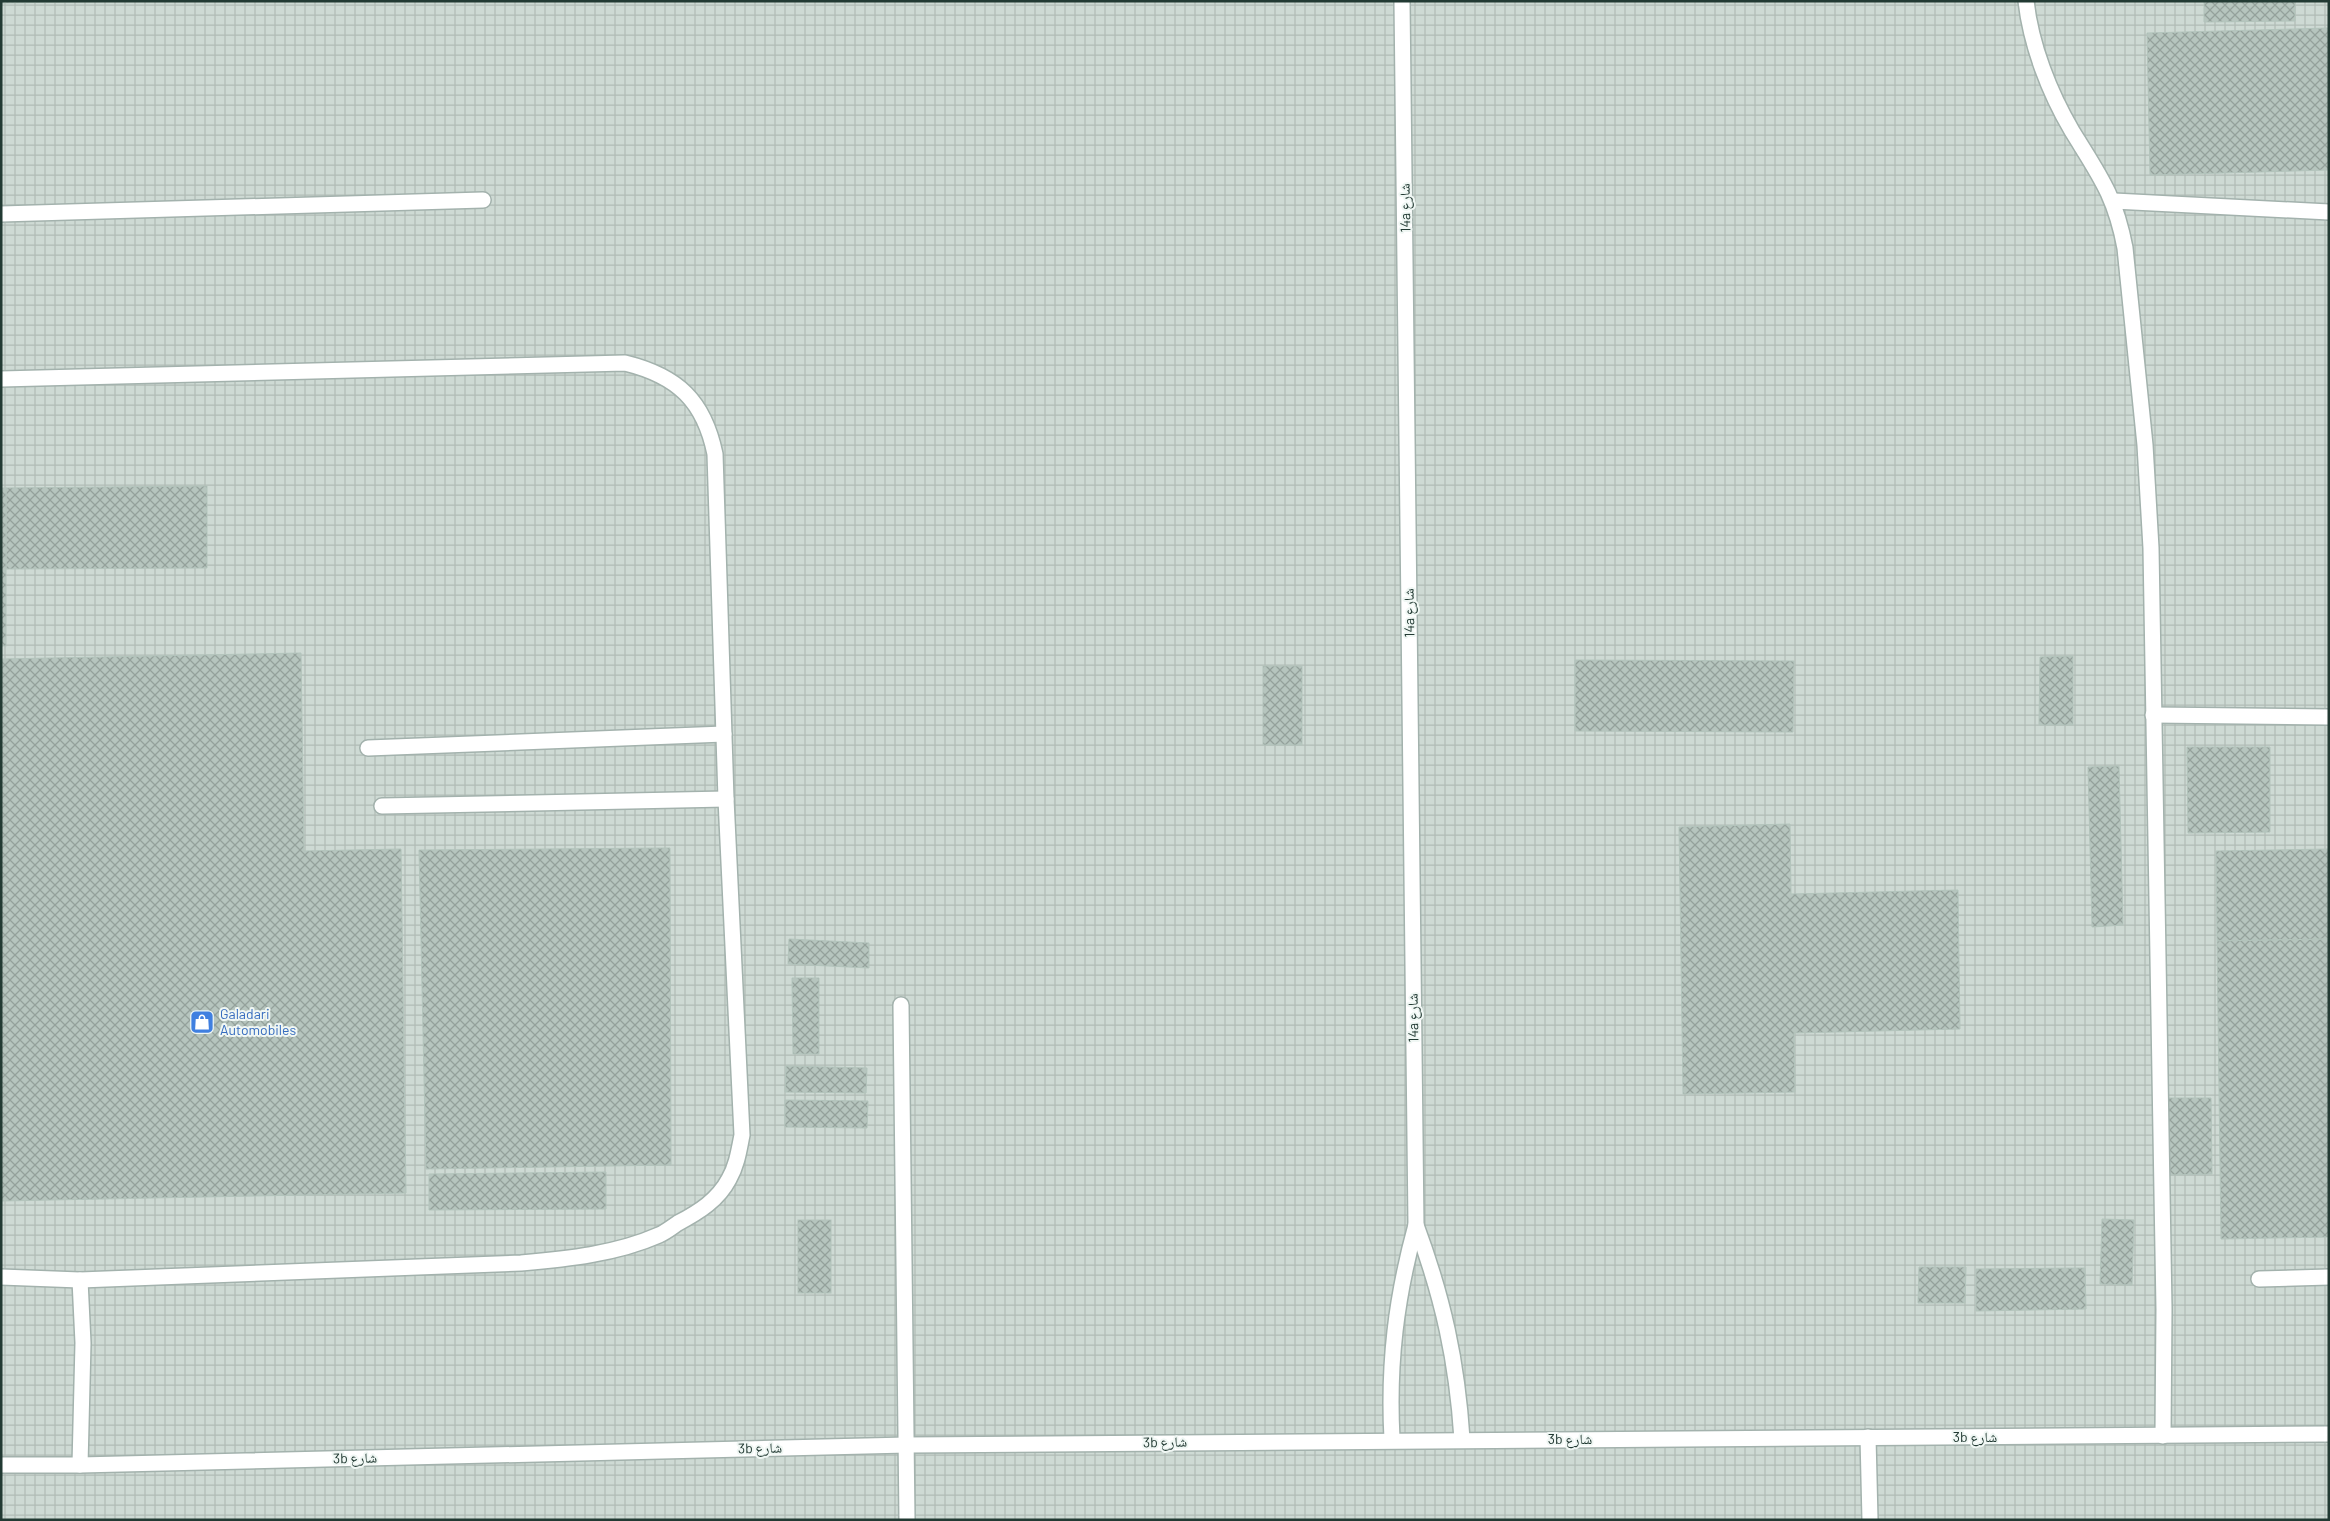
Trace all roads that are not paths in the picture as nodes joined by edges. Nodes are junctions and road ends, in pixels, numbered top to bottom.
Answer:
1 (1402, 1) edge
2 (2026, 1) edge
3 (482, 200) dead end
4 (2114, 201) junction
5 (2329, 212) edge
6 (1, 214) edge
7 (1, 379) edge
8 (2154, 715) junction
9 (2329, 717) edge
10 (724, 734) junction
11 (368, 748) dead end
12 (726, 799) junction
13 (382, 806) dead end
14 (901, 1005) dead end
15 (1416, 1225) junction
16 (1, 1277) edge
17 (2329, 1277) edge
18 (2259, 1279) dead end
19 (80, 1280) junction
20 (2329, 1434) edge
21 (2163, 1436) junction
22 (1868, 1437) junction
23 (1462, 1439) junction
24 (1392, 1440) junction
25 (906, 1444) junction
26 (80, 1464) junction
27 (1, 1465) edge
28 (907, 1520) edge
29 (1870, 1520) edge

1 - 15 street, 14a شارع
2 - 4 street
3 - 6 street
4 - 5 street
4 - 8 street
7 - 10 street
8 - 9 street
8 - 21 street
10 - 11 street
10 - 12 street
12 - 13 street
12 - 19 street
14 - 25 street
15 - 23 street, 14a شارع
15 - 24 street, 14a شارع
16 - 19 street
17 - 18 street
19 - 26 street
20 - 21 street, 3b شارع
21 - 22 street, 3b شارع
22 - 23 street, 3b شارع
22 - 29 street
23 - 24 street, 3b شارع
24 - 25 street, 3b شارع
25 - 26 street, 3b شارع
25 - 28 street
26 - 27 street, 3b شارع

